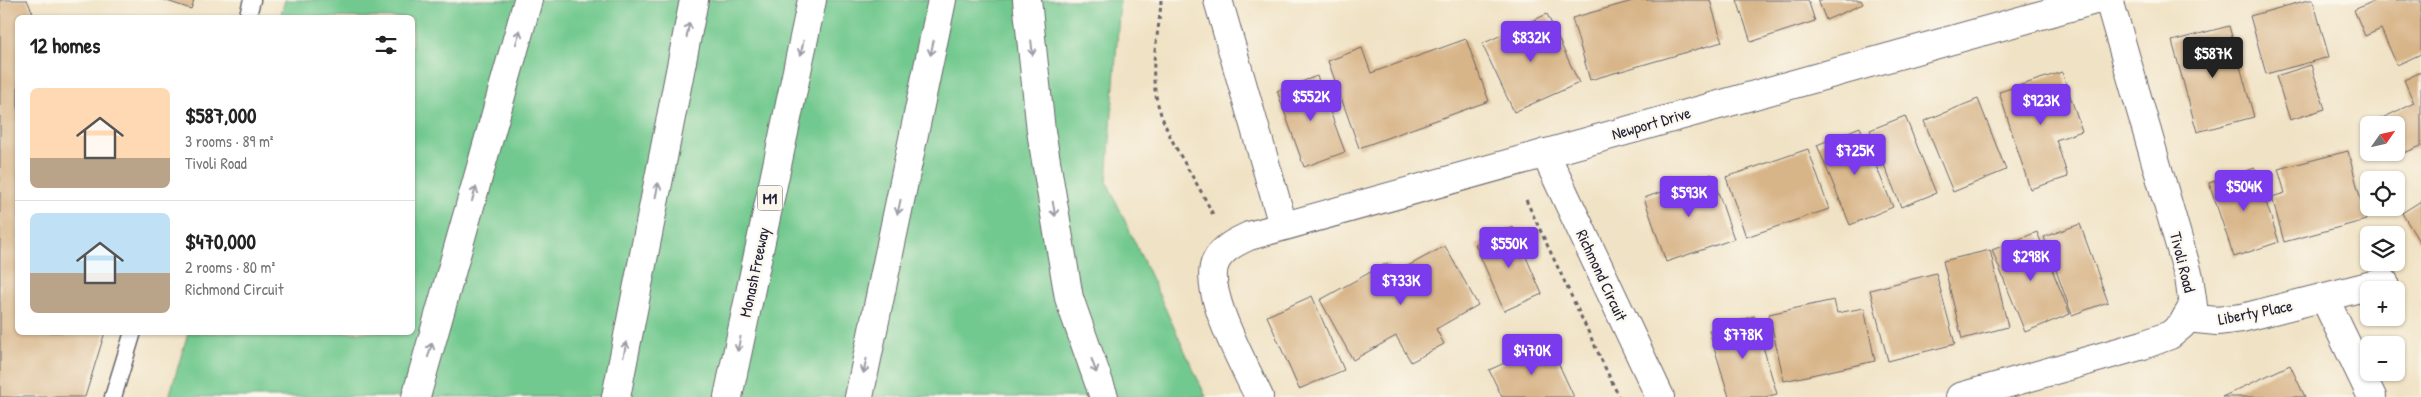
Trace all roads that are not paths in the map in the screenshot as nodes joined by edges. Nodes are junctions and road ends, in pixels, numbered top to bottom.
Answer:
1 (252, 0) edge
2 (528, 0) edge
3 (694, 0) edge
4 (812, 0) edge
5 (942, 0) edge
6 (1027, 0) edge
7 (1218, 0) edge
8 (2095, 0) edge
9 (2109, 0) edge
10 (248, 15) edge
11 (1545, 153) junction
12 (1283, 225) junction
13 (2360, 288) edge
14 (2324, 298) junction
15 (2186, 318) junction
16 (132, 335) edge
17 (2024, 388) edge
18 (113, 397) edge
19 (416, 397) edge
20 (616, 397) edge
21 (728, 397) edge
22 (859, 397) edge
23 (1104, 397) edge
24 (1259, 397) edge
25 (1660, 397) edge
26 (1960, 397) edge
27 (2372, 397) edge

1 - 10 lane
19 -> 2 main road
20 -> 3 main road
4 -> 21 main road, Monash Freeway / M1
5 -> 22 main road
6 -> 23 main road
7 - 12 main road
8 - 11 main road, Newport Drive
9 - 15 main road, Tivoli Road
11 - 12 main road, Newport Drive
11 - 25 main road, Richmond Circuit
12 - 24 main road, Newport Drive
13 - 14 main road, Liberty Place
14 - 15 main road, Liberty Place
14 - 27 main road
15 - 17 main road
16 - 18 lane
17 - 26 main road

